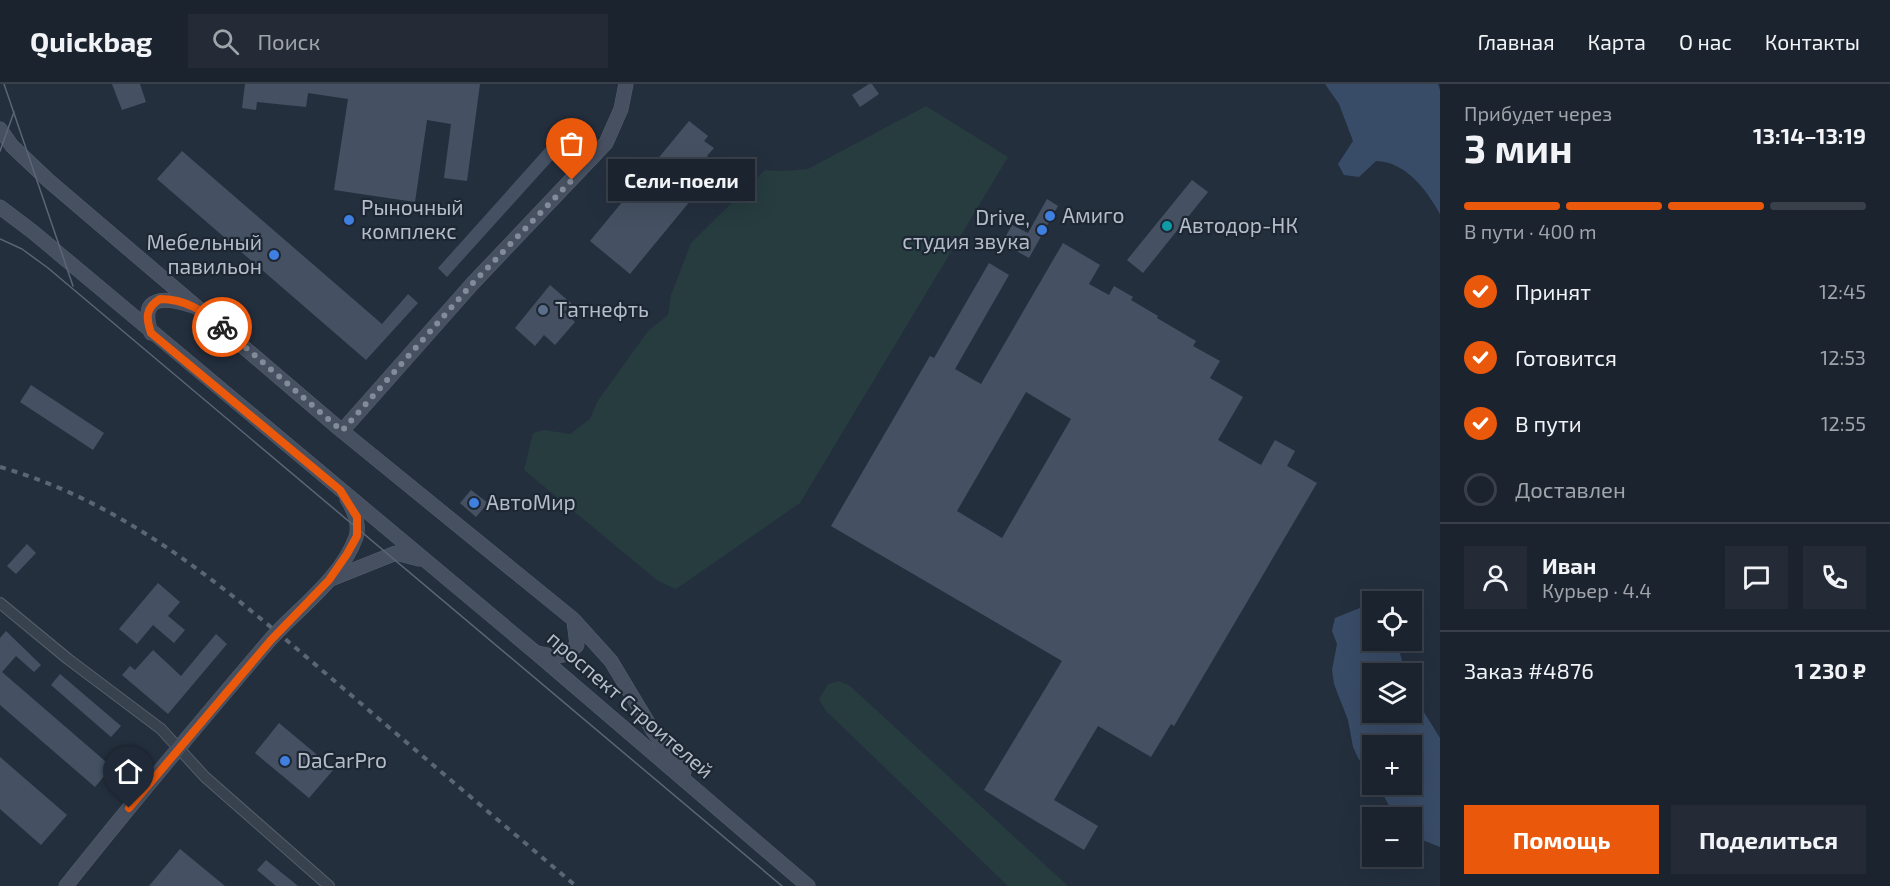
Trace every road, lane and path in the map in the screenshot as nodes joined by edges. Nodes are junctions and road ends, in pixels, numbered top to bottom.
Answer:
1 (626, 84) edge
2 (0, 129) edge
3 (0, 207) edge
4 (200, 308) junction
5 (151, 333) junction
6 (342, 431) junction
7 (340, 490) junction
8 (428, 562) junction
9 (329, 580) junction
10 (0, 603) edge
11 (573, 619) junction
12 (535, 652) junction
13 (179, 748) junction
14 (704, 797) junction
15 (66, 886) edge
16 (329, 886) edge
17 (808, 886) edge

1 - 6 main road
2 - 4 main road, проспект Строителей
3 - 5 main road, проспект Строителей
4 - 5 main road
4 - 6 main road, проспект Строителей
5 - 7 main road, проспект Строителей
6 - 11 main road, проспект Строителей
7 - 8 main road, проспект Строителей
7 - 9 main road
8 - 9 main road
8 - 12 main road, проспект Строителей
9 - 13 main road
10 - 13 street
11 - 12 main road
11 - 14 main road, проспект Строителей
12 - 14 main road, проспект Строителей
13 - 15 main road
13 - 16 street
14 - 17 main road

